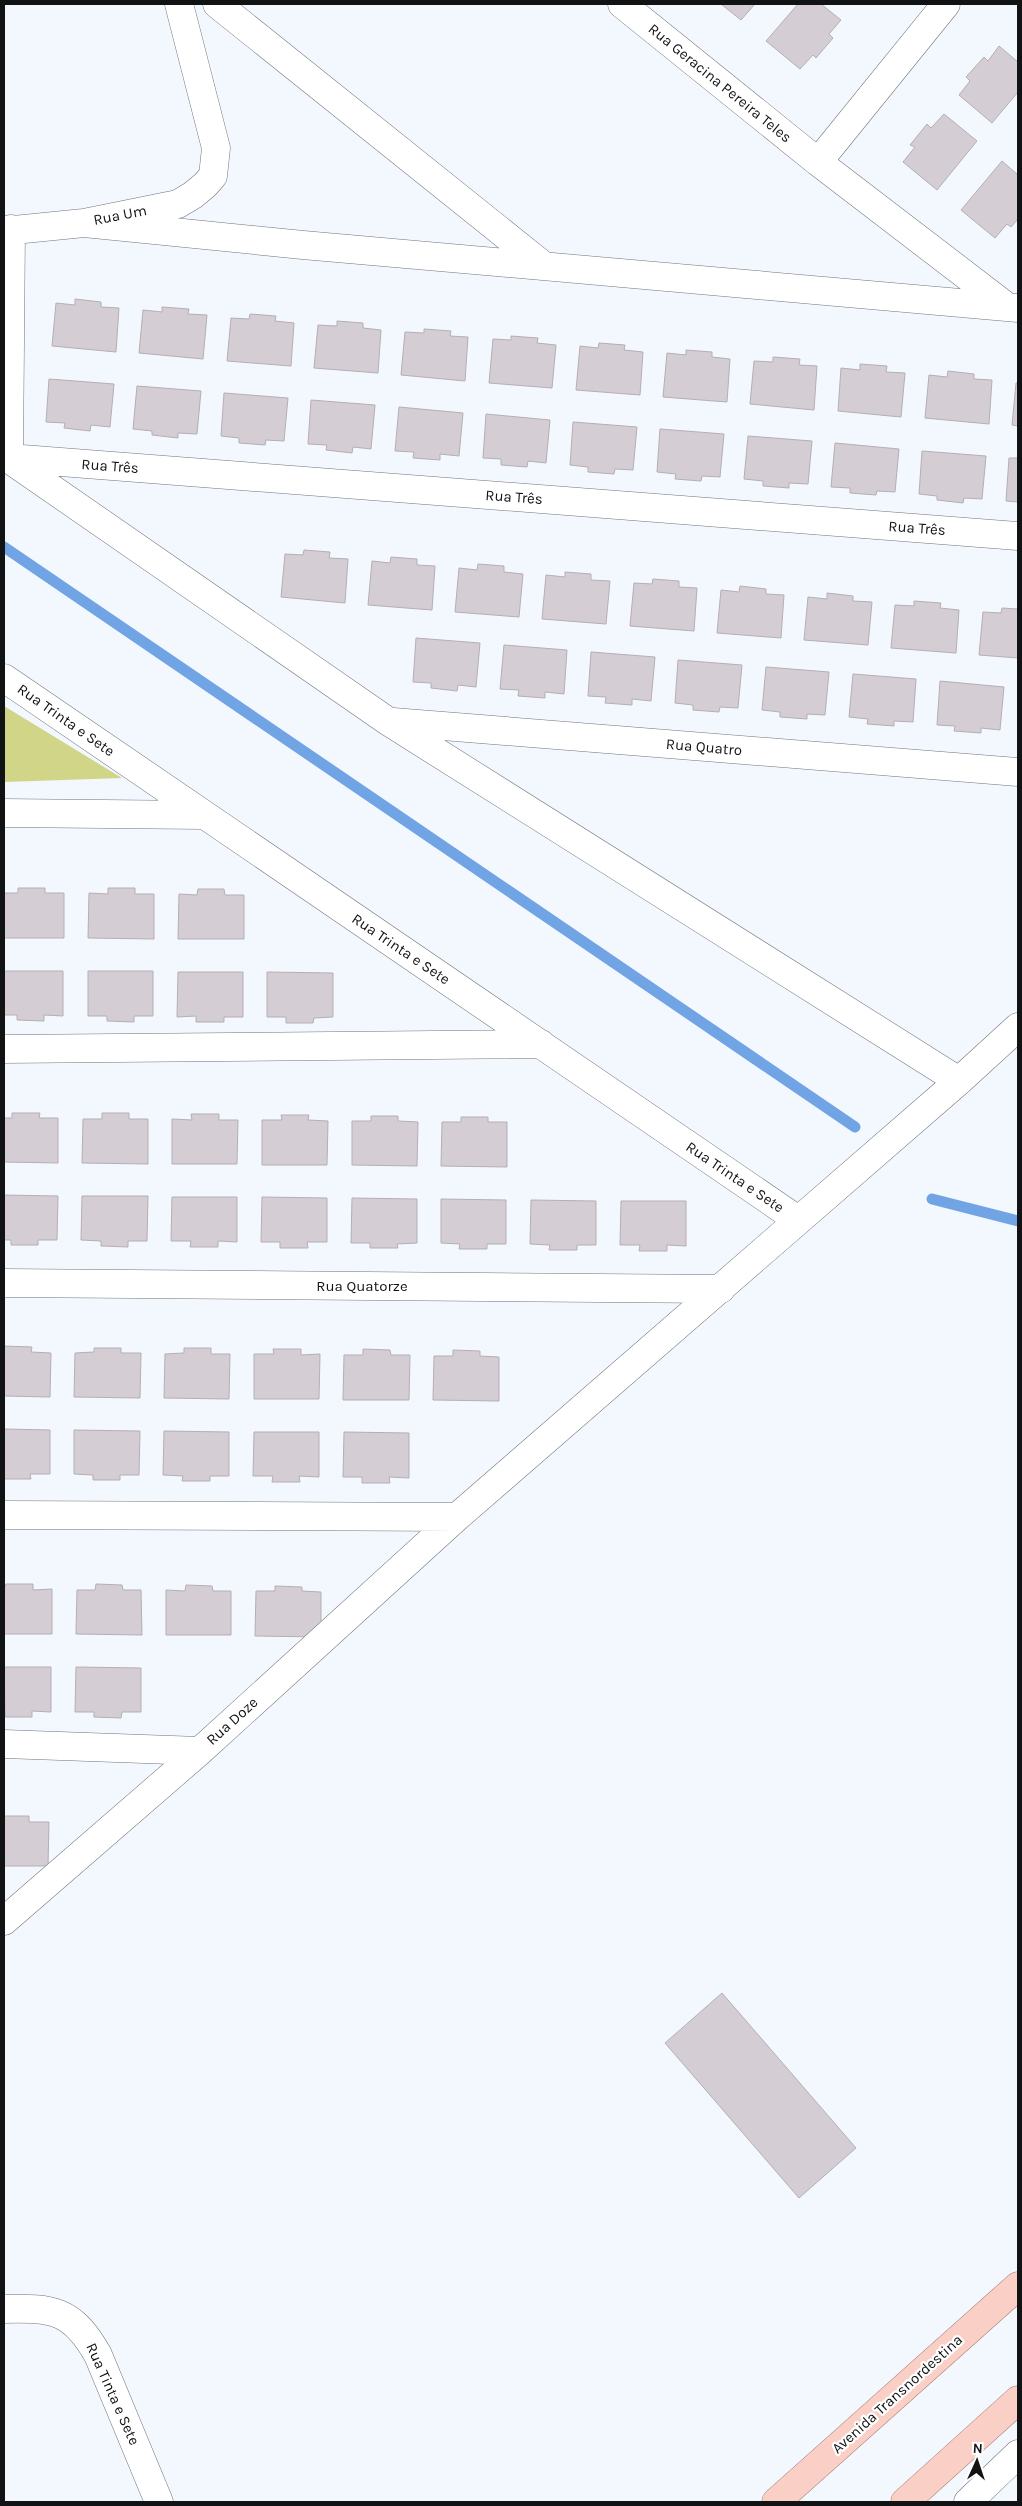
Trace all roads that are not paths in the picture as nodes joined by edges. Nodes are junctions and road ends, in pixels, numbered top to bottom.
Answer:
1 (179, 4) edge
2 (217, 4) edge
3 (622, 4) edge
4 (946, 4) edge
5 (818, 162) junction
6 (84, 223) junction
7 (7, 230) edge
8 (544, 266) junction
9 (1012, 307) edge
10 (6, 457) edge
11 (1018, 536) edge
12 (4, 678) edge
13 (389, 722) junction
14 (1018, 772) edge
15 (4, 813) edge
16 (203, 815) junction
17 (1018, 1027) edge
18 (541, 1044) junction
19 (4, 1049) edge
20 (959, 1082) junction
21 (798, 1220) junction
22 (4, 1283) edge
23 (721, 1289) junction
24 (4, 1515) edge
25 (457, 1517) junction
26 (4, 1744) edge
27 (200, 1751) junction
28 (4, 1921) edge
29 (1018, 2286) edge
30 (4, 2309) edge
31 (1018, 2400) edge
32 (1018, 2454) edge
33 (159, 2502) edge
34 (776, 2502) edge
35 (905, 2502) edge
36 (968, 2502) edge

1 - 6 street, Rua Um
2 - 8 street
3 - 5 street, Rua Geracina Pereira Teles
4 - 5 street
5 - 9 street, Rua Geracina Pereira Teles
6 - 7 street, Rua Um
6 - 8 street
7 - 10 street
8 - 9 street
10 - 11 street, Rua Três
10 - 13 street
12 - 16 street, Rua Trinta e Sete
13 - 14 street, Rua Quatro
13 - 20 street
15 - 16 street
16 - 18 street, Rua Trinta e Sete
17 - 20 street, Rua Doze
18 - 19 street
18 - 21 street, Rua Trinta e Sete
20 - 21 street, Rua Doze
21 - 23 street, Rua Doze
22 - 23 street, Rua Quatorze
23 - 25 street, Rua Doze
24 - 25 street
25 - 27 street, Rua Doze
26 - 27 street
27 - 28 street, Rua Doze
29 - 34 main road, Avenida Transnordestina
30 - 33 street, Rua Tinta e Sete
31 - 35 main road
32 - 36 street

